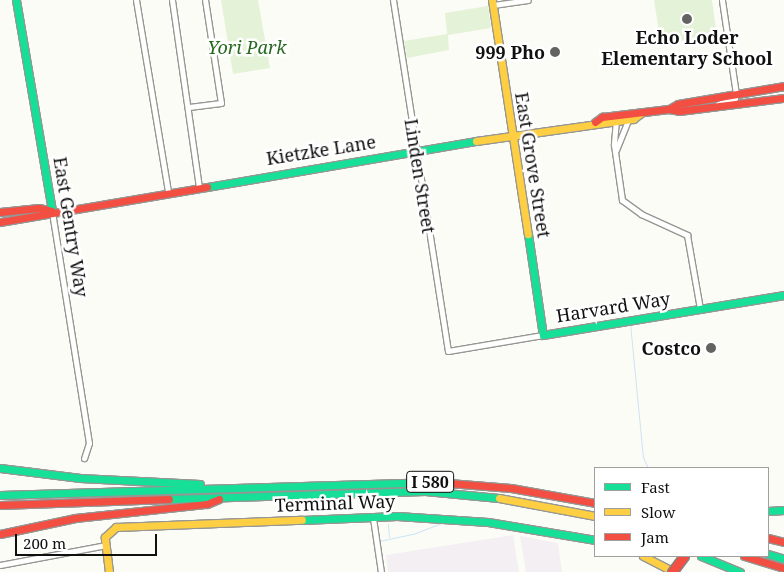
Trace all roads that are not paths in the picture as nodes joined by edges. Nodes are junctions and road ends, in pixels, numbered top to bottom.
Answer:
1 (16, 0) edge
2 (136, 0) edge
3 (172, 0) edge
4 (205, 0) edge
5 (393, 0) edge
6 (528, 0) edge
7 (722, 0) edge
8 (492, 3) edge
9 (784, 86) edge
10 (736, 94) junction
11 (784, 98) edge
12 (188, 107) junction
13 (705, 108) junction
14 (669, 109) junction
15 (628, 117) junction
16 (595, 122) junction
17 (615, 122) junction
18 (512, 135) junction
19 (616, 150) junction
20 (416, 152) junction
21 (199, 187) junction
22 (168, 192) junction
23 (52, 211) junction
24 (0, 212) edge
25 (0, 222) edge
26 (784, 295) edge
27 (700, 309) junction
28 (543, 335) junction
29 (448, 351) joint
30 (84, 458) dead end
31 (0, 468) edge
32 (212, 486) junction
33 (0, 495) edge
34 (224, 497) junction
35 (594, 502) edge
36 (0, 505) edge
37 (784, 510) edge
38 (769, 511) edge
39 (594, 516) edge
40 (373, 518) junction
41 (0, 534) edge
42 (769, 538) edge
43 (594, 540) edge
44 (784, 542) edge
45 (106, 545) junction
46 (769, 554) edge
47 (645, 557) edge
48 (683, 557) edge
49 (703, 557) edge
50 (747, 557) edge
51 (784, 558) edge
52 (0, 565) edge
53 (784, 568) edge
54 (109, 572) edge
55 (381, 572) edge
56 (674, 572) edge
57 (740, 572) edge

1 - 23 main road, East Gentry Way
2 - 22 street
3 - 12 street
4 - 12 street
5 - 20 street, Linden Street
6 - 8 street
7 - 10 street
8 - 18 main road, East Grove Street
9 - 10 main road, Kietzke Lane
10 - 13 street
10 - 14 main road, Kietzke Lane
11 - 13 main road, Kietzke Lane
12 - 21 street
13 - 14 main road, Kietzke Lane
14 - 15 main road, Kietzke Lane
15 - 16 main road, Kietzke Lane
15 - 17 main road, Kietzke Lane
15 - 19 street
16 - 17 main road, Kietzke Lane
16 - 18 main road, Kietzke Lane
17 - 19 street
18 - 20 main road, Kietzke Lane
18 - 28 main road, East Grove Street
19 - 27 street
20 - 21 main road, Kietzke Lane
20 - 29 street, Linden Street
21 - 22 main road, Kietzke Lane
22 - 23 main road, Kietzke Lane
23 - 24 main road, Kietzke Lane
23 - 25 main road, Kietzke Lane
23 - 30 street, East Gentry Way
26 - 27 main road, Harvard Way
27 - 28 main road, Harvard Way
28 - 29 street, Harvard Way
31 - 32 main road
32 - 33 main road, I 580
32 - 35 main road, I 580
34 - 36 main road, I 580
34 - 39 main road, I 580
34 - 41 main road
37 - 38 main road
40 - 43 main road, Terminal Way
40 - 45 main road, Terminal Way
40 - 55 street
42 - 44 main road
45 - 52 street
45 - 54 main road
46 - 51 main road
47 - 56 main road
48 - 56 main road, bridge
49 - 57 main road
50 - 53 main road

